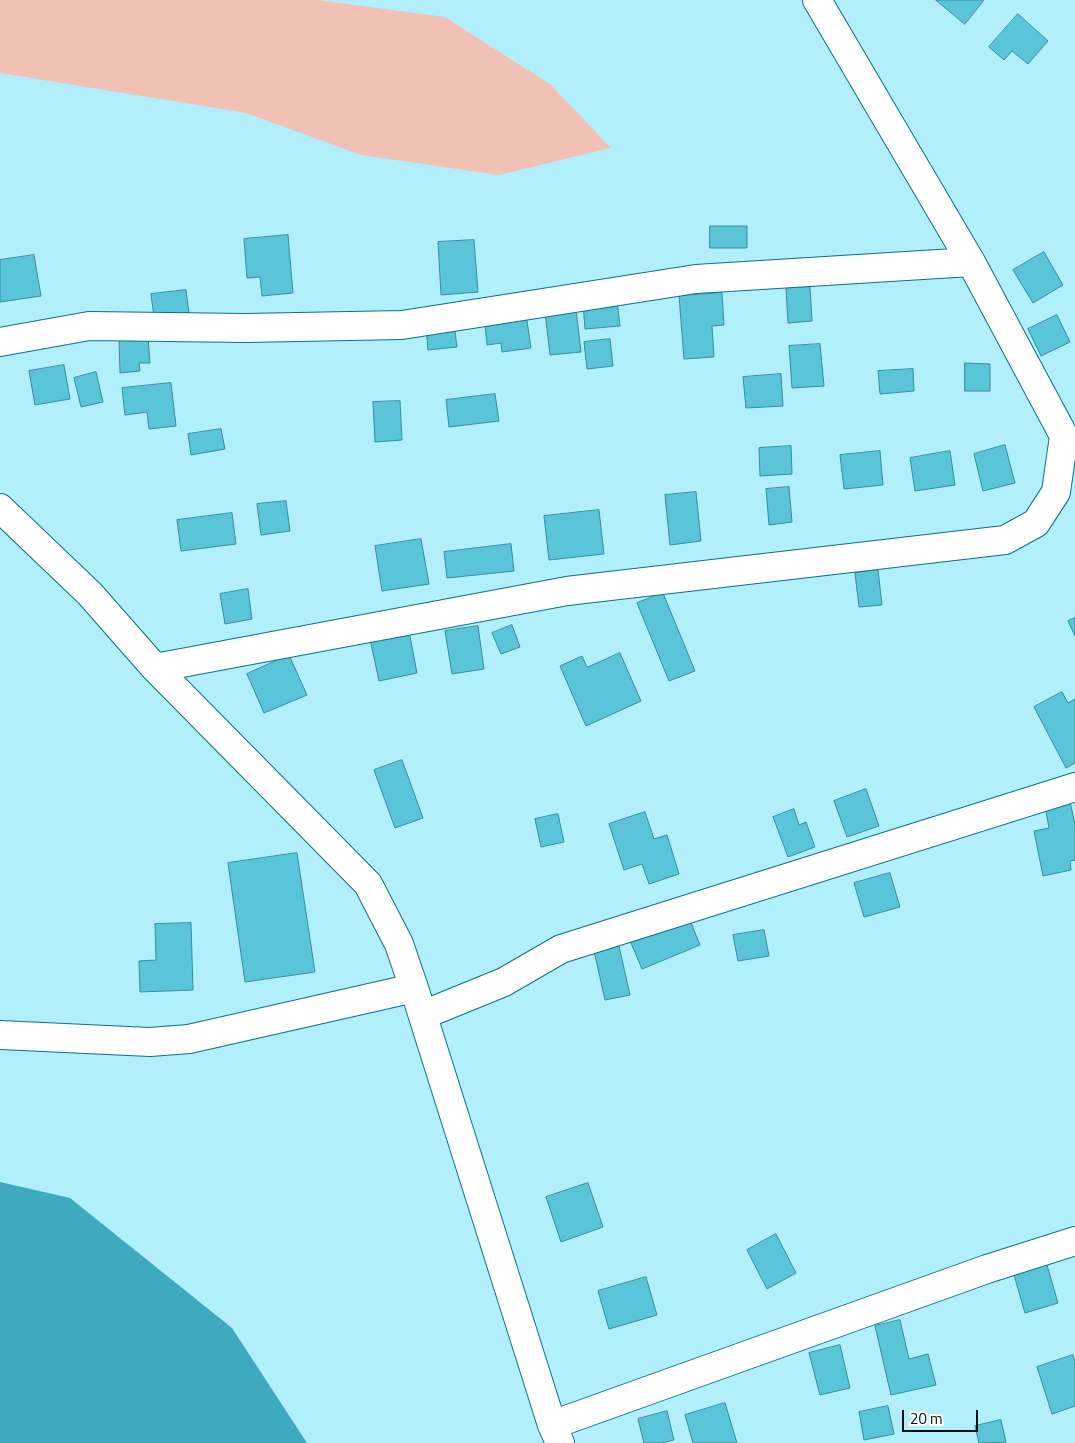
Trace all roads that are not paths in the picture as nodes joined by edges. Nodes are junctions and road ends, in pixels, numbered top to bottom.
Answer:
1 (817, 0) edge
2 (971, 262) junction
3 (0, 342) edge
4 (1069, 440) edge
5 (0, 508) edge
6 (12, 533) edge
7 (155, 668) junction
8 (1075, 787) edge
9 (414, 988) junction
10 (423, 1015) junction
11 (0, 1035) edge
12 (1075, 1240) edge
13 (556, 1434) edge

1 - 2 street
2 - 3 street
2 - 4 street
4 - 7 street
5 - 6 street
6 - 7 street
7 - 9 street
8 - 10 street
9 - 10 street
9 - 11 street
10 - 13 street
12 - 13 street

